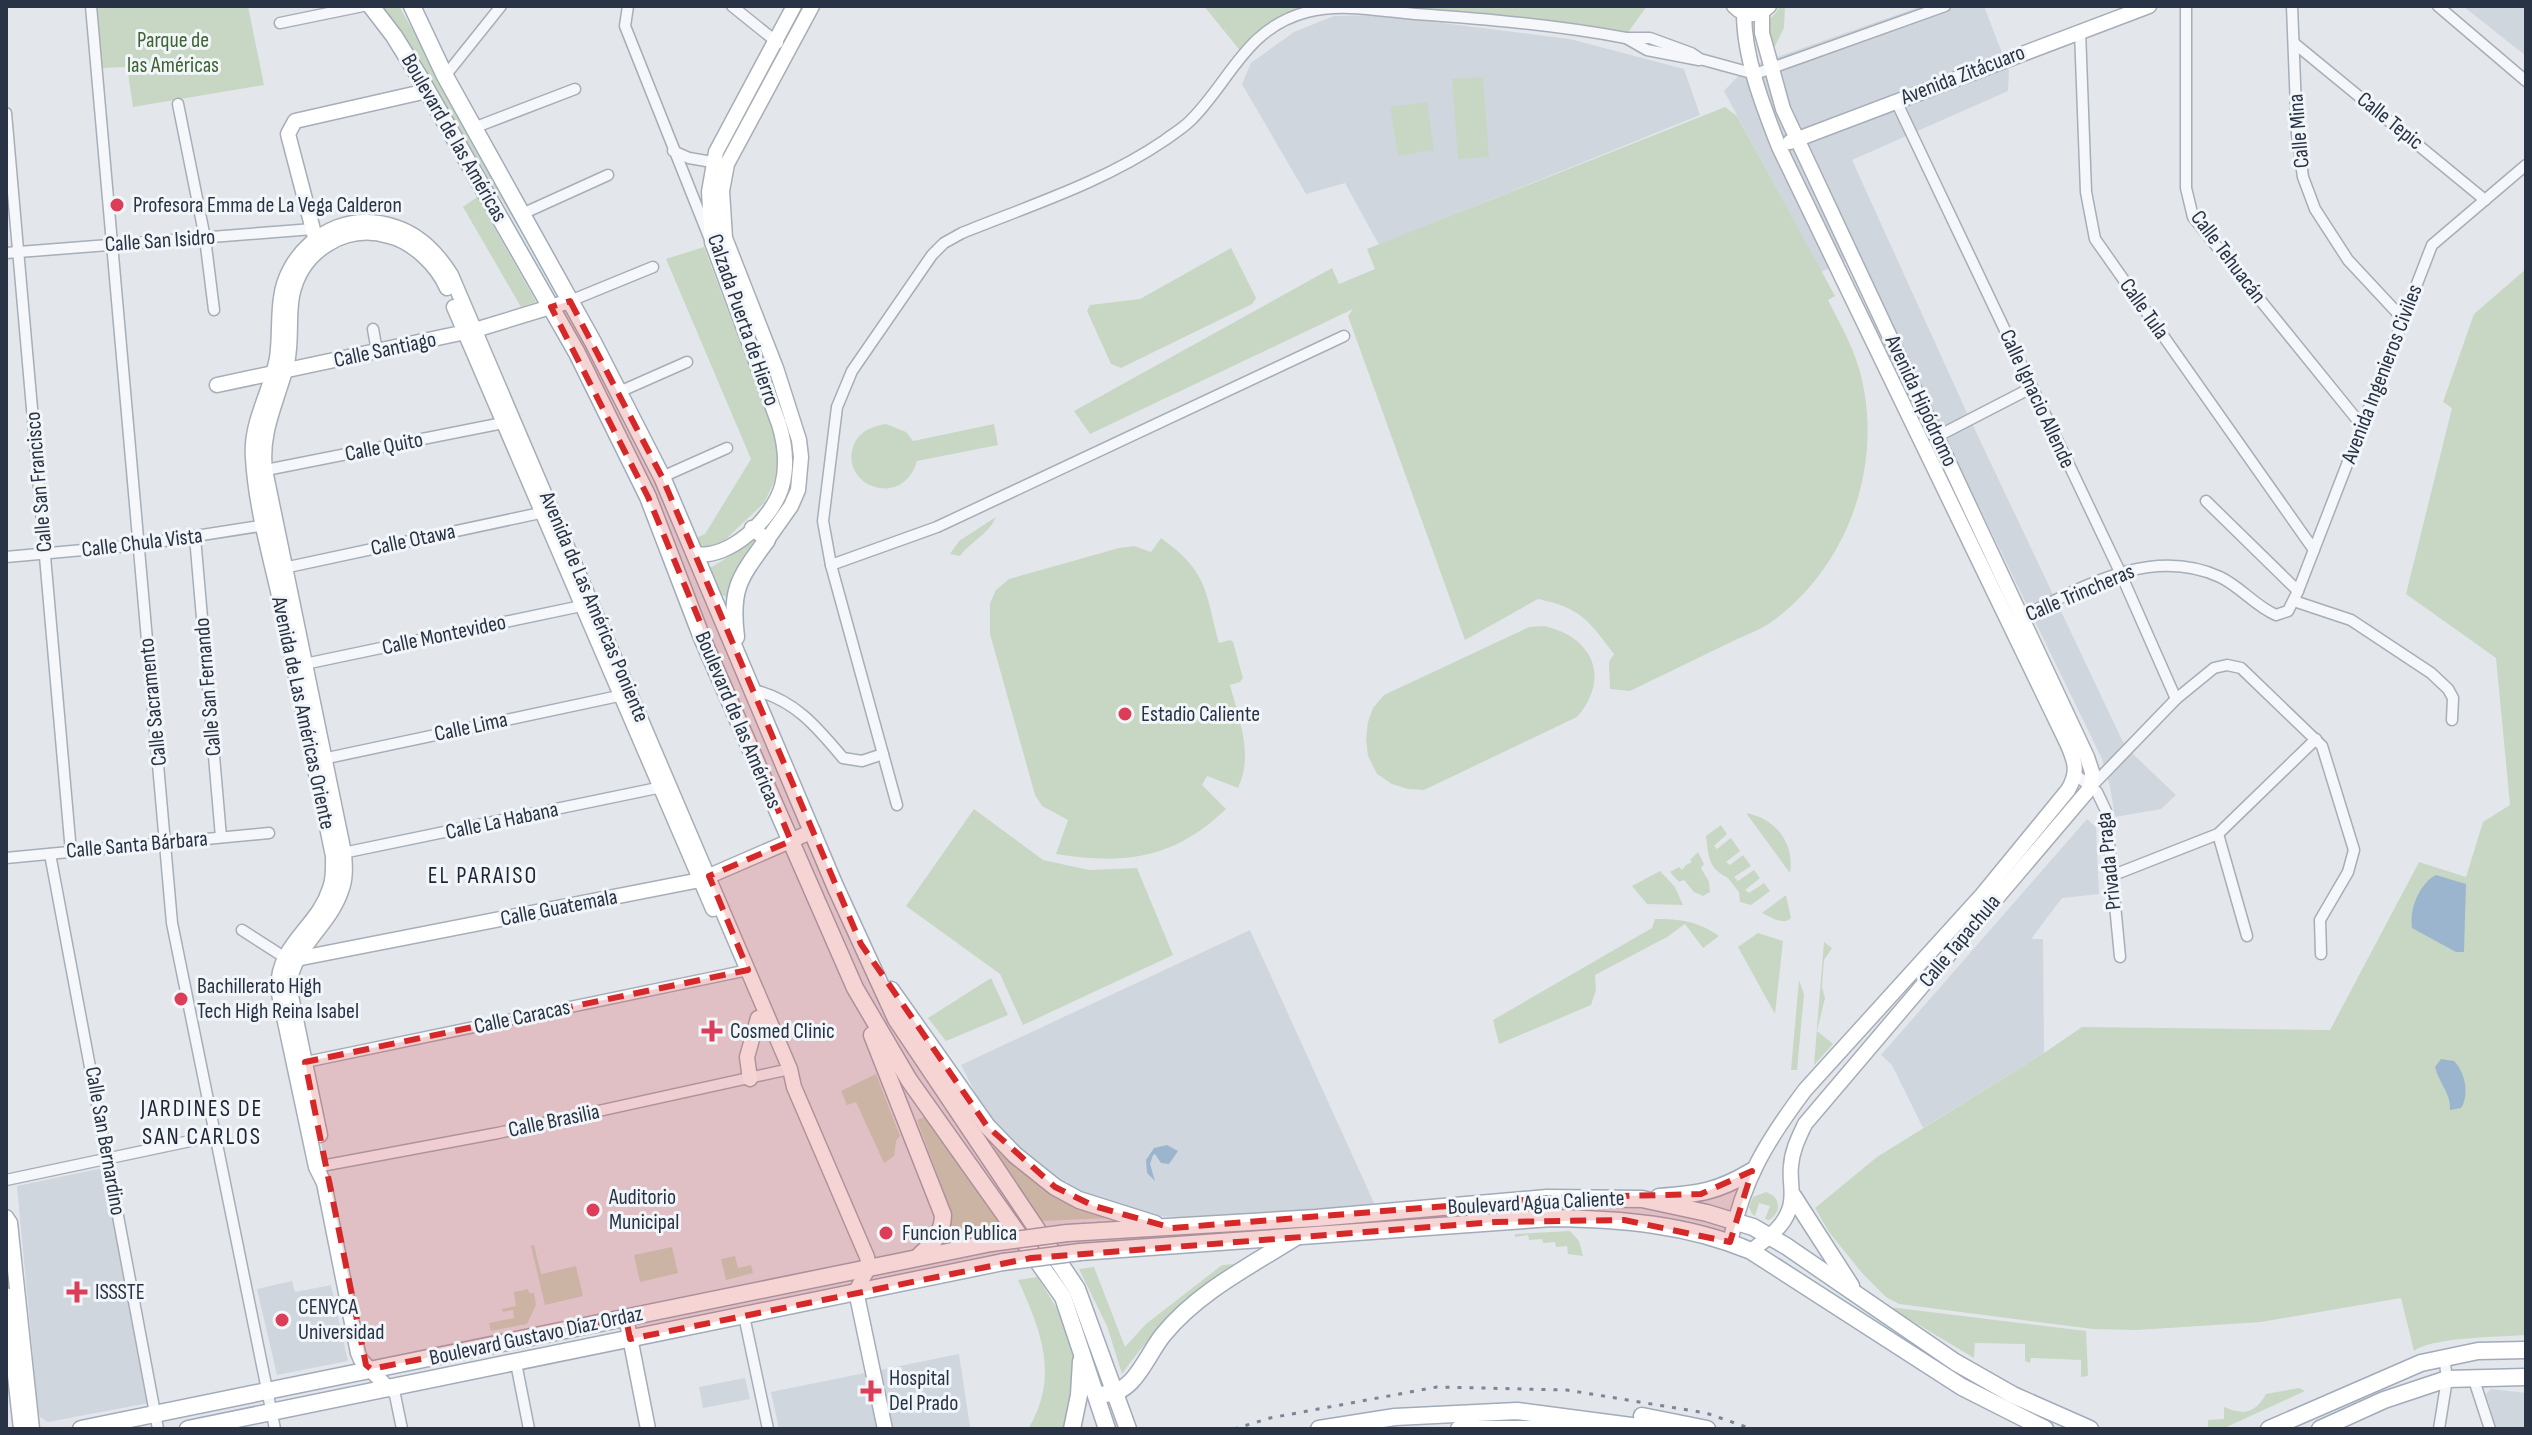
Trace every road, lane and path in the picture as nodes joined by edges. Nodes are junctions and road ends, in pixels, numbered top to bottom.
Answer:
1 (91, 6) edge
2 (363, 6) edge
3 (371, 6) edge
4 (412, 6) edge
5 (501, 6) edge
6 (628, 6) edge
7 (732, 6) edge
8 (794, 6) edge
9 (812, 6) edge
10 (1945, 6) edge
11 (2149, 6) edge
12 (2186, 6) edge
13 (2292, 6) edge
14 (2438, 6) edge
15 (1765, 9) edge
16 (1739, 10) edge
17 (280, 23) dead end
18 (2080, 31) junction
19 (776, 42) junction
20 (2294, 43) junction
21 (789, 51) junction
22 (1771, 70) junction
23 (1755, 74) junction
24 (445, 76) junction
25 (2526, 81) edge
26 (575, 89) dead end
27 (427, 91) junction
28 (1896, 101) junction
29 (178, 104) dead end
30 (6, 113) edge
31 (476, 127) junction
32 (1797, 140) junction
33 (1779, 147) junction
34 (673, 151) junction
35 (720, 163) junction
36 (2526, 165) edge
37 (608, 175) dead end
38 (2485, 200) junction
39 (522, 214) junction
40 (205, 238) junction
41 (316, 239) junction
42 (712, 242) junction
43 (112, 244) junction
44 (18, 252) junction
45 (6, 253) edge
46 (653, 267) dead end
47 (570, 301) junction
48 (551, 307) junction
49 (214, 310) dead end
50 (746, 312) junction
51 (2403, 319) junction
52 (373, 329) dead end
53 (470, 332) junction
54 (1344, 336) dead end
55 (377, 351) junction
56 (687, 362) dead end
57 (279, 372) junction
58 (217, 385) dead end
59 (2031, 388) junction
60 (619, 392) junction
61 (508, 422) junction
62 (2363, 427) junction
63 (1938, 436) junction
64 (727, 448) dead end
65 (260, 472) junction
66 (662, 477) junction
67 (2206, 501) dead end
68 (547, 512) junction
69 (270, 524) junction
70 (752, 528) junction
71 (195, 537) junction
72 (767, 540) junction
73 (138, 545) junction
74 (2314, 550) junction
75 (45, 553) junction
76 (694, 554) junction
77 (6, 557) edge
78 (831, 565) junction
79 (280, 569) junction
80 (2120, 572) junction
81 (2296, 596) junction
82 (588, 604) junction
83 (2282, 615) joint
84 (2023, 616) junction
85 (2008, 624) junction
86 (738, 654) junction
87 (300, 665) junction
88 (754, 690) junction
89 (625, 695) junction
90 (2176, 699) junction
91 (2452, 720) dead end
92 (2316, 739) junction
93 (883, 754) junction
94 (318, 760) junction
95 (2076, 775) junction
96 (666, 787) junction
97 (2091, 787) junction
98 (897, 805) dead end
99 (813, 831) junction
100 (269, 833) dead end
101 (2218, 834) junction
102 (221, 837) junction
103 (791, 841) junction
104 (167, 842) junction
105 (71, 852) junction
106 (50, 854) junction
107 (338, 854) junction
108 (6, 858) edge
109 (2111, 876) junction
110 (705, 878) junction
111 (242, 930) dead end
112 (2247, 936) dead end
113 (2321, 954) dead end
114 (2120, 957) dead end
115 (290, 958) junction
116 (744, 971) junction
117 (855, 988) junction
118 (758, 1018) junction
119 (300, 1064) junction
120 (786, 1070) junction
121 (750, 1079) junction
122 (951, 1089) junction
123 (925, 1100) junction
124 (906, 1117) junction
125 (214, 1136) junction
126 (108, 1158) junction
127 (321, 1167) junction
128 (1752, 1171) junction
129 (6, 1180) edge
130 (1793, 1196) junction
131 (1642, 1199) junction
132 (6, 1217) edge
133 (1735, 1221) junction
134 (1172, 1228) junction
135 (1298, 1236) junction
136 (1769, 1236) junction
137 (1730, 1242) junction
138 (991, 1243) joint
139 (1751, 1251) junction
140 (918, 1257) junction
141 (1003, 1262) joint
142 (869, 1267) junction
143 (856, 1291) junction
144 (1857, 1294) junction
145 (6, 1295) edge
146 (744, 1316) junction
147 (626, 1317) junction
148 (630, 1339) junction
149 (1081, 1347) junction
150 (2526, 1350) edge
151 (2444, 1356) junction
152 (516, 1363) junction
153 (371, 1369) junction
154 (2473, 1377) junction
155 (2526, 1377) edge
156 (2447, 1379) junction
157 (1093, 1386) junction
158 (389, 1389) junction
159 (266, 1390) junction
160 (1116, 1393) junction
161 (1517, 1411) junction
162 (156, 1421) edge
163 (273, 1421) edge
164 (1511, 1428) edge
165 (21, 1429) edge
166 (32, 1429) edge
167 (81, 1429) edge
168 (188, 1429) edge
169 (402, 1429) edge
170 (529, 1429) edge
171 (648, 1429) edge
172 (768, 1429) edge
173 (885, 1429) edge
174 (1072, 1429) edge
175 (1107, 1429) edge
176 (1128, 1429) edge
177 (1319, 1429) edge
178 (1459, 1429) edge
179 (1568, 1429) edge
180 (1654, 1429) edge
181 (1707, 1429) edge
182 (2045, 1429) edge
183 (2090, 1429) edge
184 (2269, 1429) edge
185 (2320, 1429) edge
186 (2439, 1429) edge
187 (2490, 1429) edge

1 - 43 street, Calle Sacramento
2 - 17 street
3 - 27 main road, Boulevard de las Américas
4 - 24 main road, Boulevard de las Américas
5 - 24 street
6 - 34 street
7 - 19 street
8 - 19 street, Calzada Puerta de Hierro
9 - 21 street, Calzada Puerta de Hierro
10 - 22 street
11 - 18 street, Avenida Zitácuaro
12 - 62 street, Calle Tehuacán
13 - 20 street, Calle Mina
14 - 25 street
15 - 16 street
15 - 22 street, Avenida Hipódromo
16 - 23 street, Avenida Hipódromo
18 - 28 street, Avenida Zitácuaro
18 - 74 street, Calle Tula
19 - 21 street
19 - 35 street, Calzada Puerta de Hierro
20 - 38 street, Calle Tepic
20 - 51 street, Calle Mina
21 - 35 street, Calzada Puerta de Hierro
22 - 23 street
22 - 32 street, Avenida Hipódromo
23 - 33 street, Avenida Hipódromo
23 - 78 street
24 - 31 main road, Boulevard de las Américas
26 - 31 street
27 - 41 street
27 - 48 main road, Boulevard de las Américas
28 - 32 street, Avenida Zitácuaro
28 - 59 street, Calle Ignacio Allende
29 - 40 street
30 - 44 street, Calle San Francisco
31 - 39 main road, Boulevard de las Américas
32 - 33 street, Avenida Zitácuaro
32 - 63 street, Avenida Hipódromo
33 - 85 street, Avenida Hipódromo
34 - 35 street
34 - 42 street
35 - 42 street, Calzada Puerta de Hierro
35 - 50 street, Calzada Puerta de Hierro
36 - 38 street, Avenida Ingenieros Civiles
37 - 39 street
38 - 51 street, Avenida Ingenieros Civiles
39 - 47 main road, Boulevard de las Américas
40 - 41 street, Calle San Isidro
40 - 43 street, Calle San Isidro
40 - 49 street
41 - 53 street, Avenida de Las Américas Poniente
41 - 57 street, Avenida de Las Américas Oriente
42 - 50 street, Calzada Puerta de Hierro
43 - 44 street, Calle San Isidro
43 - 73 street, Calle Sacramento
44 - 45 street, Calle San Isidro
44 - 75 street, Calle San Francisco
46 - 47 street
47 - 48 street, Calle Santiago
47 - 60 main road, Boulevard de las Américas
48 - 53 street, Calle Santiago
48 - 103 main road, Boulevard de las Américas
50 - 70 street, Calzada Puerta de Hierro
50 - 72 street, Calzada Puerta de Hierro
51 - 62 street, Avenida Ingenieros Civiles
52 - 55 street
53 - 55 street, Calle Santiago
53 - 61 street, Avenida de Las Américas Poniente
54 - 78 street
55 - 57 street, Calle Santiago
56 - 60 street
57 - 58 street, Calle Santiago
57 - 65 street, Avenida de Las Américas Oriente
59 - 63 street
59 - 80 street, Calle Ignacio Allende
60 - 66 main road, Boulevard de las Américas
61 - 65 street, Calle Quito
61 - 68 street, Avenida de Las Américas Poniente
62 - 74 street, Avenida Ingenieros Civiles
63 - 84 street, Avenida Hipódromo
64 - 66 street
65 - 69 street, Avenida de Las Américas Oriente
66 - 76 main road, Boulevard de las Américas
67 - 81 street
68 - 79 street, Calle Otawa
68 - 82 street, Avenida de Las Américas Poniente
69 - 71 street, Calle Chula Vista
69 - 79 street, Avenida de Las Américas Oriente
70 - 72 street
70 - 76 street, Calzada Puerta de Hierro
71 - 73 street, Calle Chula Vista
71 - 102 street, Calle San Fernando
72 - 86 main road
73 - 75 street, Calle Chula Vista
73 - 104 street, Calle Sacramento
74 - 81 street, Avenida Ingenieros Civiles
75 - 77 street, Calle Chula Vista
75 - 105 street, Calle San Francisco
76 - 86 main road, Boulevard de las Américas
78 - 93 street
79 - 87 street, Avenida de Las Américas Oriente
80 - 83 street, Calle Trincheras
80 - 84 street, Calle Trincheras
80 - 90 street, Calle Ignacio Allende
81 - 83 street, Avenida Ingenieros Civiles
81 - 91 street
82 - 87 street, Calle Montevideo
82 - 89 street, Avenida de Las Américas Poniente
84 - 85 street, Calle Trincheras
84 - 97 street, Avenida Hipódromo
85 - 95 street, Avenida Hipódromo
86 - 88 main road, Boulevard de las Américas
87 - 94 street, Avenida de Las Américas Oriente
88 - 93 street
88 - 99 main road, Boulevard de las Américas
89 - 94 street, Calle Lima
89 - 96 street, Avenida de Las Américas Poniente
90 - 92 street, Calle Tapachula
90 - 97 street, Calle Tapachula
92 - 101 street
92 - 113 street
93 - 98 street
94 - 107 street, Avenida de Las Américas Oriente
95 - 97 street, Privada Praga
95 - 128 street, Calle Tapachula
96 - 107 street, Calle La Habana
96 - 110 street, Avenida de Las Américas Poniente
97 - 109 street, Privada Praga
97 - 130 street, Calle Tapachula
99 - 103 street, Calle Guatemala
99 - 122 main road, Boulevard de las Américas
100 - 102 street, Calle Santa Bárbara
101 - 109 street
101 - 112 street
102 - 104 street, Calle Santa Bárbara
103 - 110 street, Calle Guatemala
103 - 117 main road, Boulevard de las Américas
104 - 105 street, Calle Santa Bárbara
104 - 125 street, Calle Sacramento
105 - 106 street, Calle Santa Bárbara
106 - 108 street, Calle Santa Bárbara
106 - 126 street, Calle San Bernardino
107 - 115 street, Avenida de Las Américas Oriente
109 - 114 street, Privada Praga
110 - 115 street, Calle Guatemala
110 - 116 street, Avenida de Las Américas Poniente
111 - 115 street
115 - 119 street, Avenida de Las Américas Oriente
116 - 118 street, Avenida de Las Américas Poniente
116 - 119 street, Calle Caracas
116 - 120 street, Avenida de Las Américas Poniente
117 - 123 main road, Boulevard de las Américas
117 - 124 main road
118 - 120 street, Avenida de Las Américas Poniente
118 - 121 street
119 - 127 street, Avenida de Las Américas Oriente
120 - 121 street, Calle Brasilia
120 - 142 street, Avenida de Las Américas Poniente
121 - 127 street, Calle Brasilia
122 - 123 main road
122 - 134 main road
122 - 160 main road, Boulevard de las Américas
123 - 124 main road
123 - 149 main road, Boulevard de las Américas
124 - 140 main road
125 - 126 street
125 - 159 street, Calle Sacramento
126 - 129 street
126 - 162 street, Calle San Bernardino
127 - 153 street, Avenida de Las Américas Oriente
128 - 131 main road
128 - 133 street, Calle Tapachula
130 - 136 street
130 - 144 main road
131 - 133 main road, Boulevard Agua Caliente
131 - 134 main road, Boulevard Agua Caliente
132 - 166 street
133 - 136 main road, Boulevard Agua Caliente
133 - 137 street, Calle Tapachula
134 - 138 main road, Boulevard Agua Caliente, bridge
135 - 137 main road, Boulevard Agua Caliente
135 - 141 main road, Boulevard Agua Caliente, bridge
135 - 160 main road
136 - 139 street
136 - 144 main road, Boulevard Agua Caliente
137 - 139 main road, Boulevard Agua Caliente
138 - 140 main road, Boulevard Gustavo Díaz Ordaz
139 - 182 main road, Boulevard Agua Caliente
140 - 142 main road, Boulevard Gustavo Díaz Ordaz
141 - 143 main road, Boulevard Gustavo Díaz Ordaz
142 - 143 street
142 - 147 main road, Boulevard Gustavo Díaz Ordaz
143 - 146 main road, Boulevard Gustavo Díaz Ordaz
143 - 173 street
144 - 183 main road, Boulevard Agua Caliente
145 - 165 street
146 - 148 main road, Boulevard Gustavo Díaz Ordaz
146 - 172 street
147 - 148 street
147 - 153 main road, Boulevard Gustavo Díaz Ordaz
148 - 152 main road, Boulevard Gustavo Díaz Ordaz
148 - 171 street
149 - 157 main road, Boulevard de las Américas
149 - 174 main road
150 - 151 main road
151 - 156 street
151 - 184 main road
152 - 158 main road, Boulevard Gustavo Díaz Ordaz
152 - 170 street
153 - 158 street, Avenida de Las Américas Oriente
153 - 159 main road, Boulevard Gustavo Díaz Ordaz
154 - 155 main road
154 - 156 main road
154 - 187 street
156 - 185 main road
156 - 186 street
157 - 160 main road
157 - 175 main road, Boulevard de las Américas
158 - 163 main road, Boulevard Gustavo Díaz Ordaz
158 - 169 street
159 - 162 main road, Boulevard Gustavo Díaz Ordaz
159 - 163 street, Calle Sacramento
160 - 176 main road, Boulevard de las Américas
161 - 177 main road
161 - 180 main road
161 - 181 main road
162 - 167 main road, Boulevard Gustavo Díaz Ordaz
163 - 168 main road, Boulevard Gustavo Díaz Ordaz
164 - 178 main road
164 - 179 main road

